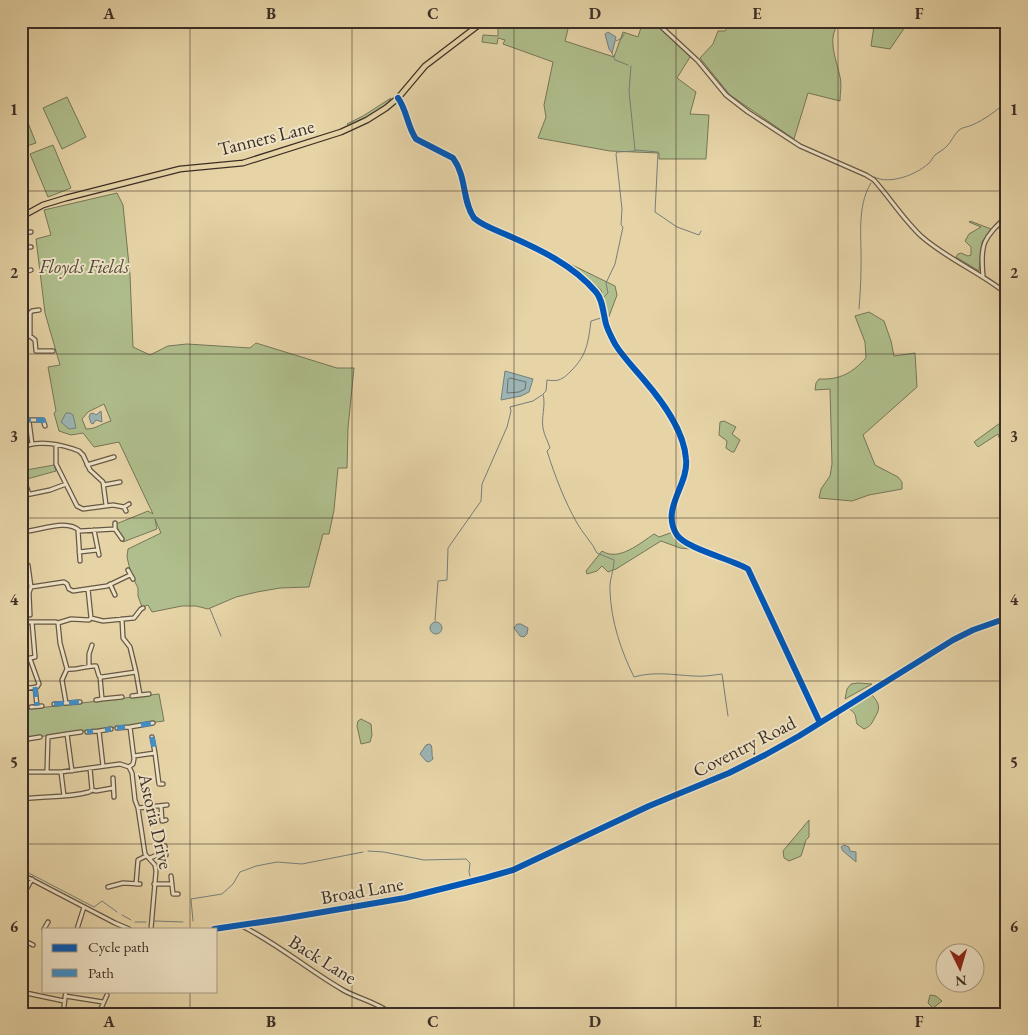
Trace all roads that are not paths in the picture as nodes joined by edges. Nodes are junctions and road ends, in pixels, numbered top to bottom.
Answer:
1 (484, 21) edge
2 (656, 21) edge
3 (398, 98) junction
4 (1007, 216) edge
5 (21, 217) edge
6 (21, 232) edge
7 (31, 232) dead end
8 (31, 246) dead end
9 (21, 247) edge
10 (31, 270) dead end
11 (23, 273) edge
12 (983, 276) junction
13 (21, 283) edge
14 (1007, 294) edge
15 (39, 310) dead end
16 (30, 336) junction
17 (21, 338) edge
18 (53, 350) dead end
19 (21, 420) edge
20 (29, 421) junction
21 (45, 426) dead end
22 (32, 444) junction
23 (56, 445) junction
24 (21, 449) edge
25 (114, 457) dead end
26 (21, 464) edge
27 (87, 465) junction
28 (120, 482) dead end
29 (66, 484) junction
30 (104, 485) junction
31 (29, 494) junction
32 (21, 496) edge
33 (128, 504) dead end
34 (106, 505) junction
35 (124, 506) junction
36 (126, 511) dead end
37 (115, 523) dead end
38 (116, 529) junction
39 (78, 530) junction
40 (94, 530) junction
41 (21, 532) edge
42 (122, 539) dead end
43 (97, 550) junction
44 (79, 552) junction
45 (100, 555) dead end
46 (80, 561) dead end
47 (21, 564) edge
48 (128, 570) dead end
49 (110, 584) junction
50 (31, 586) junction
51 (88, 589) junction
52 (115, 595) dead end
53 (143, 608) dead end
54 (30, 615) dead end
55 (91, 618) junction
56 (1007, 618) edge
57 (122, 619) junction
58 (21, 622) edge
59 (32, 622) junction
60 (58, 623) junction
61 (92, 645) dead end
62 (30, 659) junction
63 (21, 660) edge
64 (89, 666) junction
65 (67, 669) junction
66 (136, 672) junction
67 (100, 677) junction
68 (35, 687) junction
69 (21, 689) edge
70 (150, 694) dead end
71 (140, 695) junction
72 (132, 696) dead end
73 (122, 697) dead end
74 (102, 699) junction
75 (96, 700) dead end
76 (80, 702) dead end
77 (66, 703) junction
78 (54, 704) dead end
79 (31, 707) dead end
80 (820, 723) junction
81 (153, 724) dead end
82 (130, 726) junction
83 (117, 728) dead end
84 (111, 729) dead end
85 (99, 731) junction
86 (81, 732) dead end
87 (87, 732) dead end
88 (67, 734) junction
89 (40, 737) dead end
90 (152, 737) dead end
91 (21, 740) edge
92 (155, 753) junction
93 (134, 756) junction
94 (102, 766) junction
95 (129, 767) junction
96 (90, 768) junction
97 (72, 771) junction
98 (21, 772) edge
99 (47, 772) junction
100 (60, 772) junction
101 (113, 778) dead end
102 (159, 785) dead end
103 (113, 788) junction
104 (92, 790) junction
105 (64, 796) junction
106 (114, 797) dead end
107 (21, 799) edge
108 (167, 805) dead end
109 (161, 806) junction
110 (138, 808) junction
111 (162, 820) dead end
112 (165, 846) dead end
113 (148, 857) junction
114 (513, 870) joint
115 (21, 874) edge
116 (171, 876) dead end
117 (32, 879) junction
118 (112, 881) dead end
119 (154, 884) junction
120 (172, 884) junction
121 (114, 886) junction
122 (108, 887) dead end
123 (178, 894) dead end
124 (21, 899) edge
125 (84, 907) junction
126 (48, 922) dead end
127 (240, 925) junction
128 (45, 928) edge
129 (77, 928) edge
130 (128, 928) edge
131 (151, 928) edge
132 (218, 928) edge
133 (33, 945) dead end
134 (21, 964) edge
135 (21, 989) edge
136 (66, 994) edge
137 (107, 995) dead end
138 (64, 1001) junction
139 (103, 1002) junction
140 (99, 1013) edge
141 (63, 1014) edge
142 (392, 1014) edge

1 - 3 main road, Tanners Lane
2 - 12 street
3 - 5 main road, Tanners Lane
3 - 80 street
4 - 12 street
6 - 7 street
8 - 9 street
10 - 11 street
11 - 13 street
12 - 14 street
15 - 16 street
16 - 17 street
16 - 18 street
19 - 20 street
20 - 21 street
20 - 22 street
22 - 23 street
22 - 24 street
23 - 27 street
23 - 29 street
25 - 27 street
26 - 31 street
27 - 30 street
28 - 30 street
29 - 31 street
29 - 34 street
30 - 34 street
31 - 32 street
33 - 35 street
34 - 35 street
35 - 36 street
37 - 38 street
38 - 40 street
38 - 42 street
39 - 40 street
39 - 41 street
39 - 44 street
40 - 43 street
43 - 44 street
43 - 45 street
44 - 46 street
47 - 50 street
48 - 49 street
49 - 51 street
49 - 52 street
50 - 51 street
50 - 54 street
51 - 55 street
53 - 57 street
55 - 57 street
55 - 60 street
56 - 80 street, Coventry Road
57 - 66 street
58 - 59 street
59 - 60 street
59 - 62 street
60 - 65 street
61 - 64 street
62 - 63 street
62 - 68 street
64 - 65 street
64 - 67 street
65 - 77 street
66 - 67 street
66 - 71 street
67 - 74 street
68 - 69 street
68 - 79 street
70 - 71 street
71 - 72 street
73 - 74 street
74 - 75 street
76 - 77 street
77 - 78 street
80 - 114 street, Coventry Road
81 - 82 street
82 - 83 street
82 - 93 street
84 - 85 street
85 - 87 street
85 - 94 street
86 - 88 street
88 - 97 street
88 - 99 street
89 - 91 street
90 - 92 street
92 - 93 street
92 - 102 street
93 - 95 street
94 - 95 street, Astoria Drive
94 - 96 street, Astoria Drive
95 - 110 street, Astoria Drive
96 - 97 street, Astoria Drive
96 - 104 street
97 - 100 street, Astoria Drive
98 - 99 street, Astoria Drive
99 - 100 street, Astoria Drive
100 - 105 street
101 - 103 street
103 - 104 street
103 - 106 street
104 - 105 street
105 - 107 street
108 - 109 street
109 - 110 street
109 - 111 street
110 - 113 street, Astoria Drive
112 - 113 street
113 - 119 street, Astoria Drive
113 - 121 street
114 - 127 street, Broad Lane
115 - 117 street
116 - 120 street
117 - 124 street
117 - 125 street
118 - 121 street
119 - 120 street
119 - 131 street, Astoria Drive
120 - 123 street
121 - 122 street
125 - 129 street
125 - 130 street
126 - 128 street
127 - 132 street, Broad Lane
127 - 142 street, Back Lane
133 - 134 street
135 - 138 street
136 - 138 street
136 - 139 street
137 - 139 street
138 - 141 street
139 - 140 street

